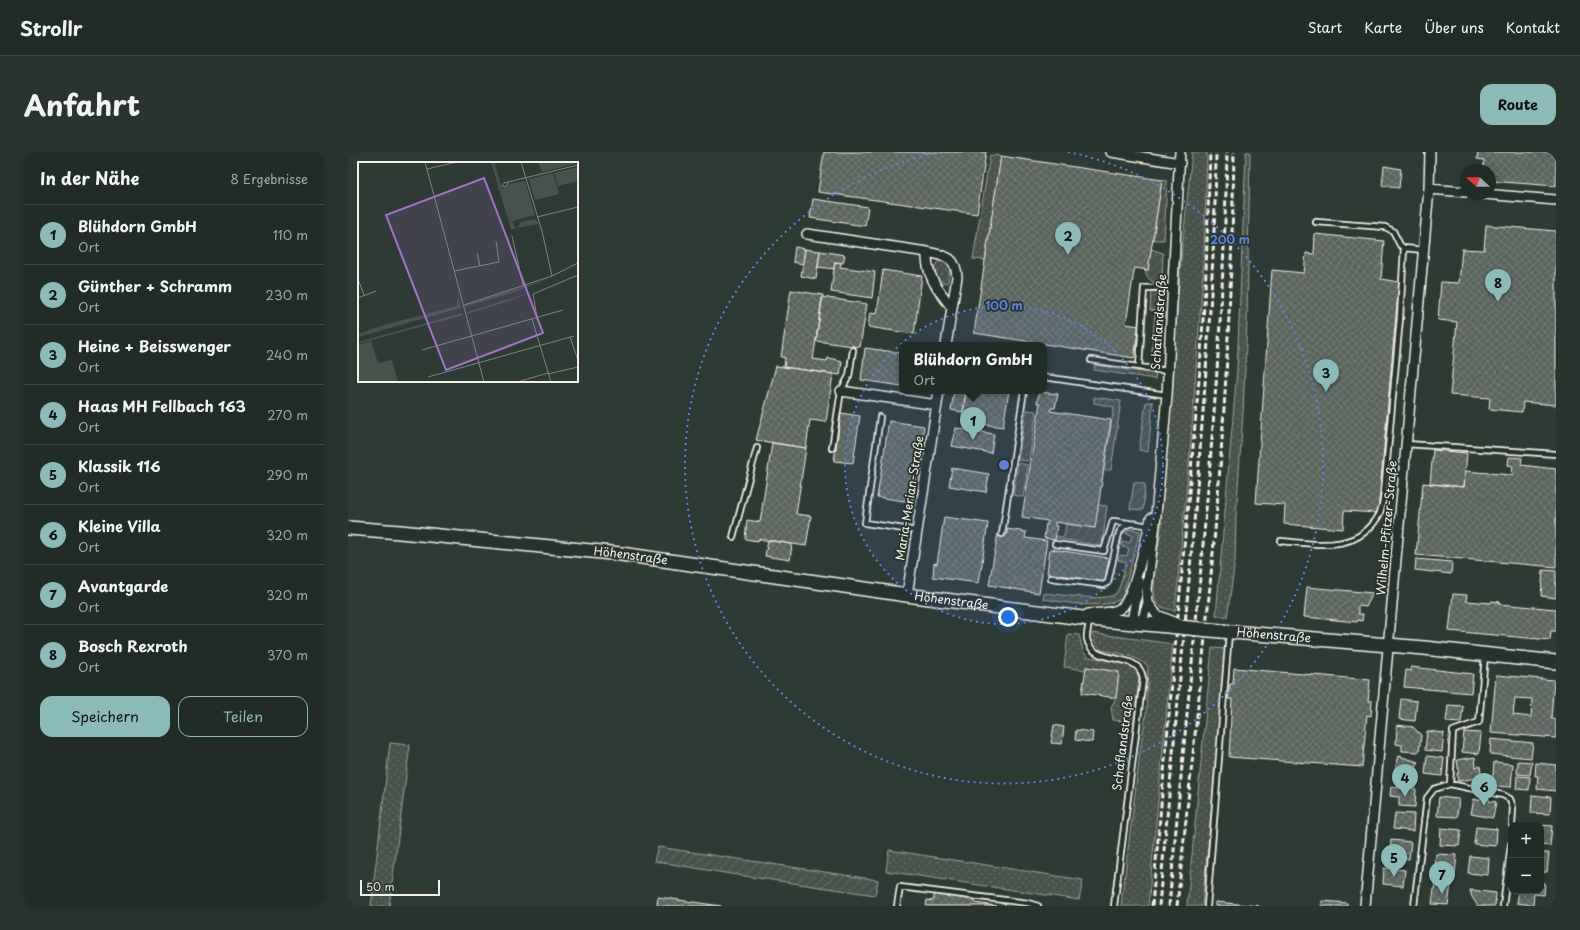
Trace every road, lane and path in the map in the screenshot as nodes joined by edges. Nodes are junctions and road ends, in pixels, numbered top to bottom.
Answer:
1 (1111, 152) edge
2 (1180, 152) edge
3 (1428, 153) edge
4 (1180, 163) junction
5 (1429, 189) junction
6 (1460, 192) edge
7 (1496, 195) edge
8 (1556, 200) edge
9 (1316, 222) dead end
10 (807, 234) dead end
11 (1404, 248) junction
12 (1424, 250) junction
13 (927, 252) junction
14 (1174, 287) junction
15 (952, 308) junction
16 (946, 342) edge
17 (853, 350) dead end
18 (1091, 360) dead end
19 (1139, 367) junction
20 (1168, 371) junction
21 (1047, 377) edge
22 (841, 391) junction
23 (939, 394) edge
24 (1024, 394) edge
25 (1167, 395) junction
26 (937, 405) junction
27 (880, 418) dead end
28 (1406, 444) junction
29 (757, 448) dead end
30 (832, 448) dead end
31 (1556, 454) edge
32 (1158, 482) junction
33 (1129, 523) junction
34 (348, 528) edge
35 (1148, 529) junction
36 (917, 531) junction
37 (1002, 534) dead end
38 (733, 537) dead end
39 (1281, 541) dead end
40 (1055, 544) dead end
41 (1051, 578) dead end
42 (907, 595) junction
43 (1148, 603) junction
44 (1060, 615) junction
45 (1090, 619) junction
46 (1157, 620) junction
47 (1141, 624) junction
48 (1225, 631) junction
49 (1388, 644) junction
50 (1486, 654) junction
51 (1556, 662) edge
52 (1450, 784) junction
53 (1512, 822) edge
54 (1509, 858) edge
55 (896, 906) edge
56 (1038, 906) edge
57 (1114, 906) edge
58 (1207, 906) edge
59 (1365, 906) edge
60 (1414, 906) edge
61 (1503, 906) edge

1 - 4 street
2 - 4 street, Schaflandstraße
3 - 5 street, Wilhelm-Pfitzer-Straße
4 - 14 street, Schaflandstraße
5 - 6 street
5 - 12 street, Wilhelm-Pfitzer-Straße
7 - 8 street
9 - 11 lane
10 - 13 street
11 - 12 lane
11 - 39 lane
12 - 28 street, Wilhelm-Pfitzer-Straße
13 - 15 street
13 - 15 street
14 - 19 lane
14 - 20 street, Schaflandstraße
15 - 16 street
17 - 22 lane
18 - 19 lane
19 - 20 lane
20 - 25 street, Schaflandstraße
21 - 25 lane
22 - 26 street
22 - 30 lane
23 - 26 street, Maria-Merian-Straße
24 - 37 lane
25 - 32 street, Schaflandstraße
26 - 36 street, Maria-Merian-Straße
27 - 36 lane
28 - 31 lane
28 - 49 street, Wilhelm-Pfitzer-Straße
29 - 38 lane
32 - 35 street, Schaflandstraße
32 - 43 street, Schaflandstraße
33 - 35 lane
33 - 40 lane
33 - 41 lane
34 - 42 main road, Höhenstraße
35 - 44 street, Schaflandstraße
35 - 47 street, Schaflandstraße
36 - 42 street, Maria-Merian-Straße
42 - 44 main road, Höhenstraße
43 - 46 street
43 - 47 street, Schaflandstraße
44 - 45 main road, Höhenstraße
45 - 47 main road, Höhenstraße
45 - 57 lane, Schaflandstraße
46 - 47 main road, Höhenstraße
46 - 48 main road, Höhenstraße, bridge
48 - 49 main road, Höhenstraße
48 - 58 lane
49 - 50 main road, Höhenstraße
49 - 59 street, Wilhelm-Pfitzer-Straße
50 - 51 main road, Höhenstraße
50 - 52 lane
52 - 53 lane
52 - 60 lane
54 - 61 lane
55 - 56 lane

